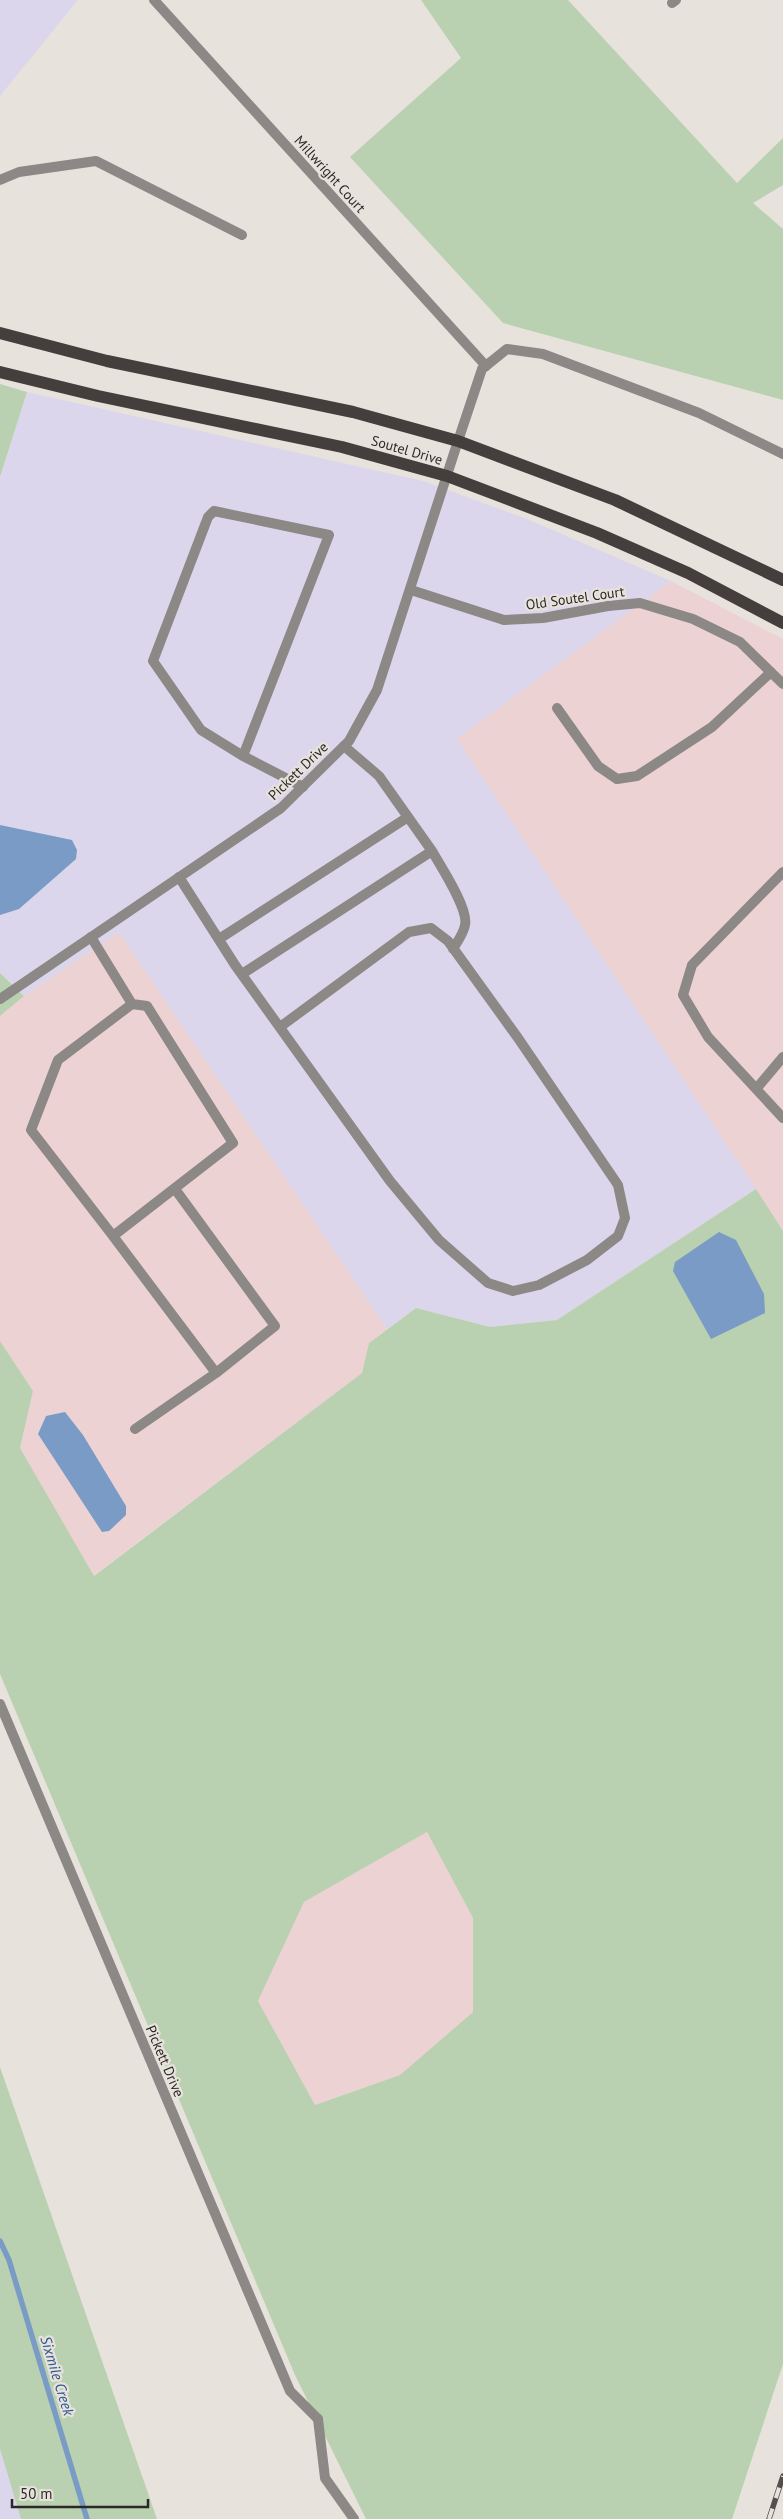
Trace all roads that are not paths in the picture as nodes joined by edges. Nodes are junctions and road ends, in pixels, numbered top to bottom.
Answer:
1 (154, 0) edge
2 (0, 180) edge
3 (242, 235) dead end
4 (0, 333) edge
5 (486, 366) junction
6 (0, 372) edge
7 (458, 441) junction
8 (783, 454) edge
9 (447, 476) junction
10 (783, 580) edge
11 (411, 590) junction
12 (783, 623) edge
13 (771, 672) junction
14 (783, 684) edge
15 (557, 708) dead end
16 (344, 746) junction
17 (244, 756) junction
18 (303, 786) junction
19 (408, 817) junction
20 (432, 851) junction
21 (783, 872) edge
22 (179, 877) junction
23 (91, 937) junction
24 (219, 939) junction
25 (453, 949) junction
26 (242, 974) junction
27 (0, 998) edge
28 (132, 1004) junction
29 (280, 1027) junction
30 (783, 1057) edge
31 (757, 1088) junction
32 (783, 1118) edge
33 (175, 1189) junction
34 (113, 1236) junction
35 (216, 1373) junction
36 (135, 1429) dead end
37 (0, 1704) edge
38 (354, 2519) edge

1 - 5 street, Millwright Court
2 - 3 street
4 - 7 main road, Soutel Drive
5 - 7 street, Pickett Drive
5 - 8 street
6 - 9 main road, Soutel Drive
7 - 9 street, Pickett Drive
7 - 10 main road, Soutel Drive
9 - 11 street, Pickett Drive
9 - 12 main road, Soutel Drive
11 - 13 street, Old Soutel Court
11 - 16 street, Pickett Drive
13 - 14 street, Old Soutel Court
13 - 15 street
16 - 18 street, Pickett Drive
16 - 19 street
17 - 17 street
17 - 18 street
18 - 22 street, Pickett Drive
19 - 20 street
19 - 24 street
20 - 25 street
20 - 26 street
21 - 31 street
22 - 23 street, Pickett Drive
22 - 24 street
23 - 27 street, Pickett Drive
23 - 28 street
24 - 26 street
25 - 29 street
25 - 29 street
26 - 29 street
28 - 33 street
28 - 34 street
30 - 31 street
31 - 32 street
33 - 34 street
33 - 35 street
34 - 35 street
35 - 36 street
37 - 38 street, Pickett Drive

